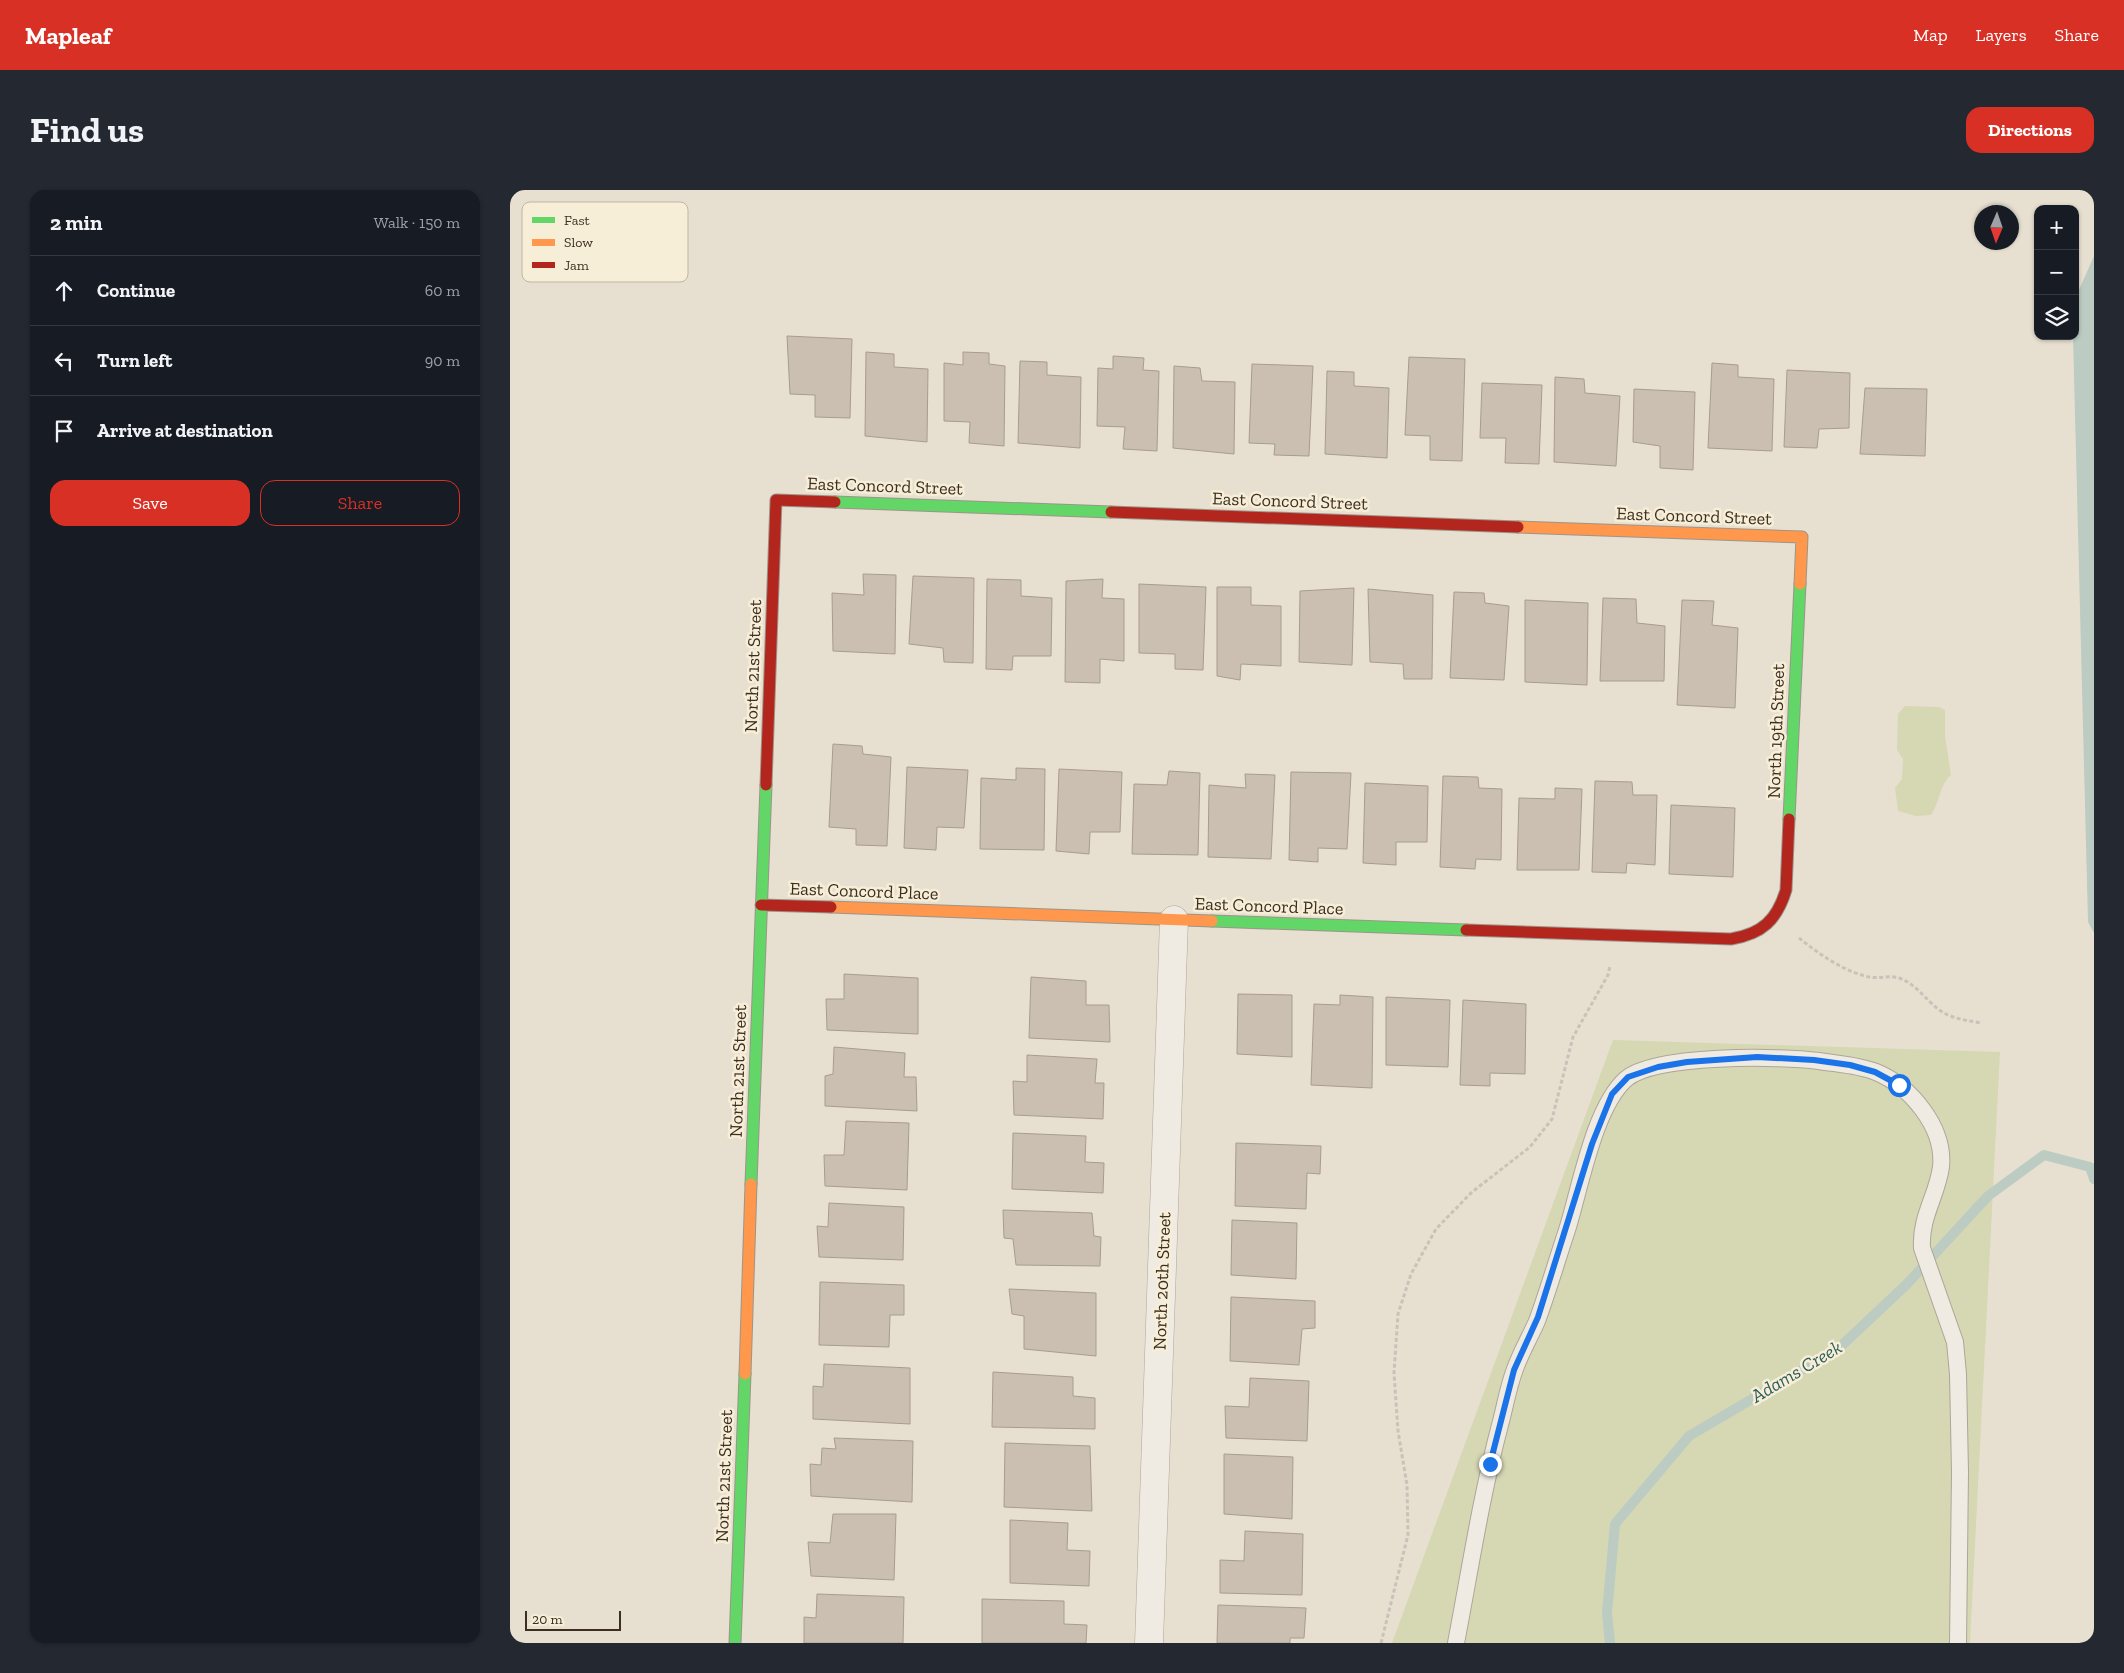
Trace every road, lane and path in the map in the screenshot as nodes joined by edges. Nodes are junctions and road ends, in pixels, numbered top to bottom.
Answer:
1 (776, 500) joint
2 (1802, 537) joint
3 (761, 905) junction
4 (1174, 920) junction
5 (1772, 924) joint
6 (1799, 938) dead end
7 (1610, 966) dead end
8 (1981, 1023) dead end
9 (735, 1643) edge
10 (1149, 1643) edge
11 (1381, 1643) edge
12 (1456, 1643) edge
13 (1958, 1643) edge

1 - 2 street, East Concord Street
1 - 3 street, North 21st Street
2 - 5 street, North 19th Street
3 - 4 street, East Concord Place
3 - 9 street, North 21st Street
4 - 5 street, East Concord Place
4 - 10 street, North 20th Street
6 - 8 path
7 - 11 path
12 - 13 lane

